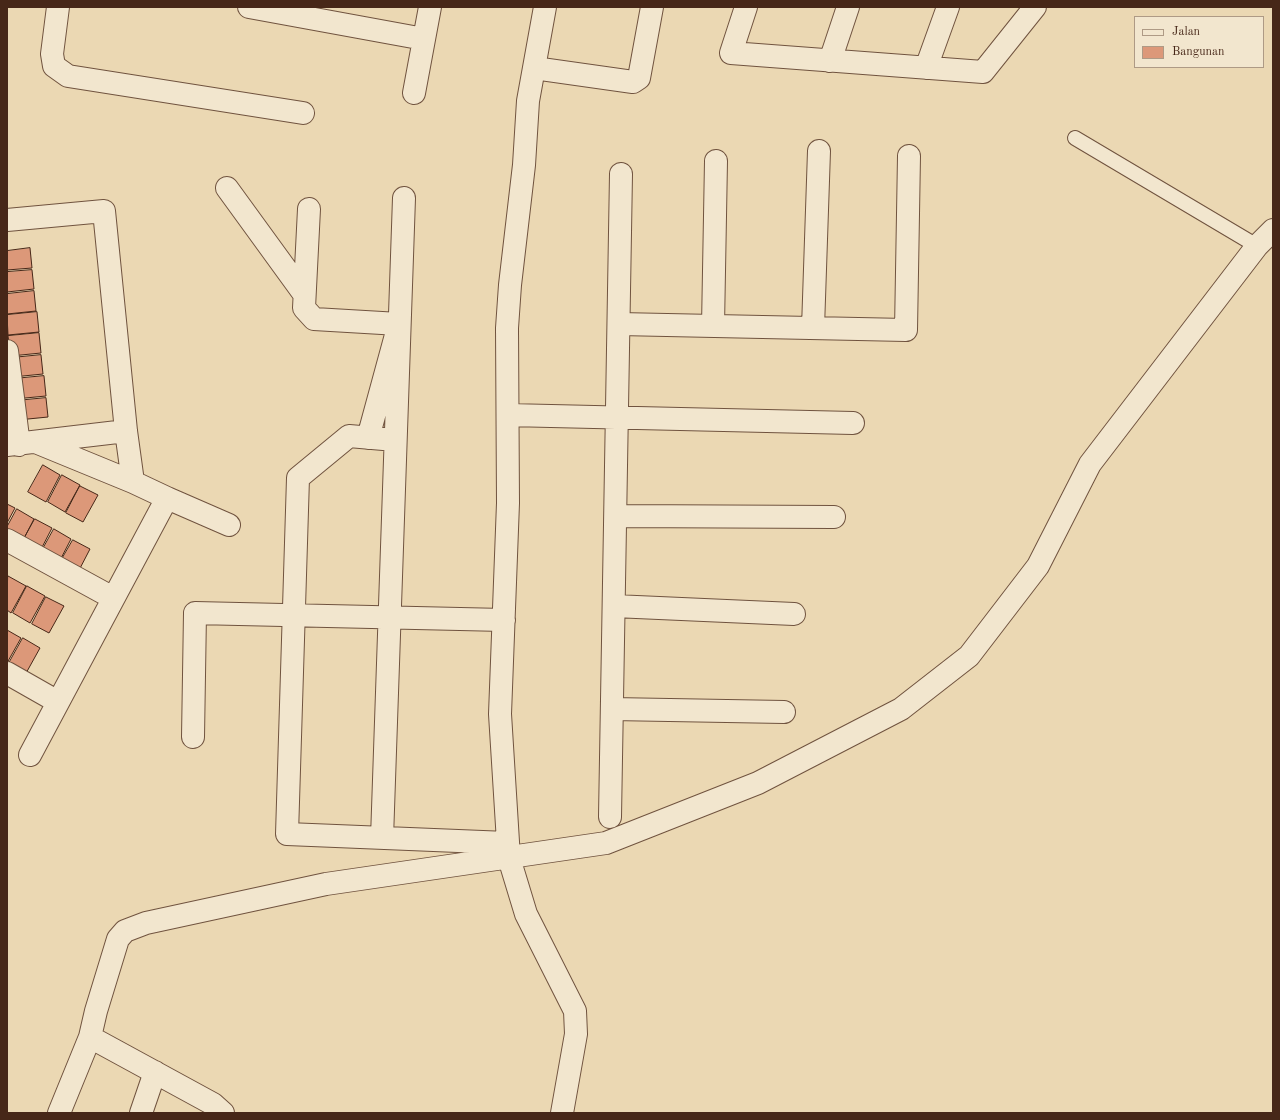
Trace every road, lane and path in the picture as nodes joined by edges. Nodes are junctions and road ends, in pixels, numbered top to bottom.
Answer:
1 (58, 7) edge
2 (249, 7) edge
3 (430, 7) edge
4 (545, 7) edge
5 (652, 7) edge
6 (746, 7) edge
7 (848, 7) edge
8 (948, 7) edge
9 (1035, 7) edge
10 (424, 38) junction
11 (830, 61) junction
12 (534, 68) junction
13 (926, 68) junction
14 (414, 93) dead end
15 (303, 113) dead end
16 (1075, 138) dead end
17 (819, 151) dead end
18 (909, 156) dead end
19 (716, 161) dead end
20 (621, 174) dead end
21 (228, 188) dead end
22 (404, 198) dead end
23 (309, 209) dead end
24 (7, 220) edge
25 (1273, 230) edge
26 (1257, 246) junction
27 (304, 294) junction
28 (399, 324) junction
29 (619, 324) junction
30 (713, 326) junction
31 (813, 328) junction
32 (7, 351) edge
33 (508, 415) junction
34 (617, 417) junction
35 (854, 423) dead end
36 (126, 431) junction
37 (368, 438) junction
38 (395, 440) junction
39 (21, 444) edge
40 (133, 482) junction
41 (166, 498) junction
42 (616, 516) junction
43 (834, 516) dead end
44 (229, 525) dead end
45 (7, 540) edge
46 (113, 598) junction
47 (614, 606) junction
48 (794, 614) dead end
49 (294, 615) junction
50 (389, 617) junction
51 (504, 620) junction
52 (7, 673) edge
53 (58, 702) junction
54 (612, 709) junction
55 (784, 712) dead end
56 (193, 737) dead end
57 (30, 755) dead end
58 (610, 817) dead end
59 (382, 838) junction
60 (508, 850) junction
61 (90, 1037) junction
62 (155, 1072) junction
63 (59, 1113) edge
64 (141, 1113) edge
65 (223, 1113) edge
66 (562, 1113) edge

1 - 15 street
2 - 10 street
3 - 10 street
4 - 12 street
5 - 12 street
6 - 11 street
7 - 11 street
8 - 13 street
9 - 13 street
10 - 14 street
11 - 13 street
12 - 33 street
16 - 26 lane
17 - 31 street
18 - 31 street
19 - 30 street
20 - 29 street
21 - 27 street
22 - 28 street
23 - 27 street
24 - 36 street
25 - 26 street
26 - 60 street
27 - 28 street
28 - 37 street
28 - 38 street
29 - 30 street
29 - 34 street
30 - 31 street
32 - 39 street
33 - 34 street
33 - 51 street
34 - 35 street
34 - 42 street
36 - 39 street
36 - 40 street
37 - 38 street
37 - 49 street
38 - 50 street
39 - 40 street
40 - 41 street
41 - 44 street
41 - 46 street
42 - 43 street
42 - 47 street
45 - 46 street
46 - 53 street
47 - 48 street
47 - 54 street
49 - 50 street
49 - 56 street
49 - 59 street
50 - 51 street
50 - 59 street
51 - 60 street
52 - 53 street
53 - 57 street
54 - 55 street
54 - 58 street
59 - 60 street
60 - 61 street
60 - 66 street
61 - 62 street
61 - 63 street
62 - 64 street
62 - 65 street

